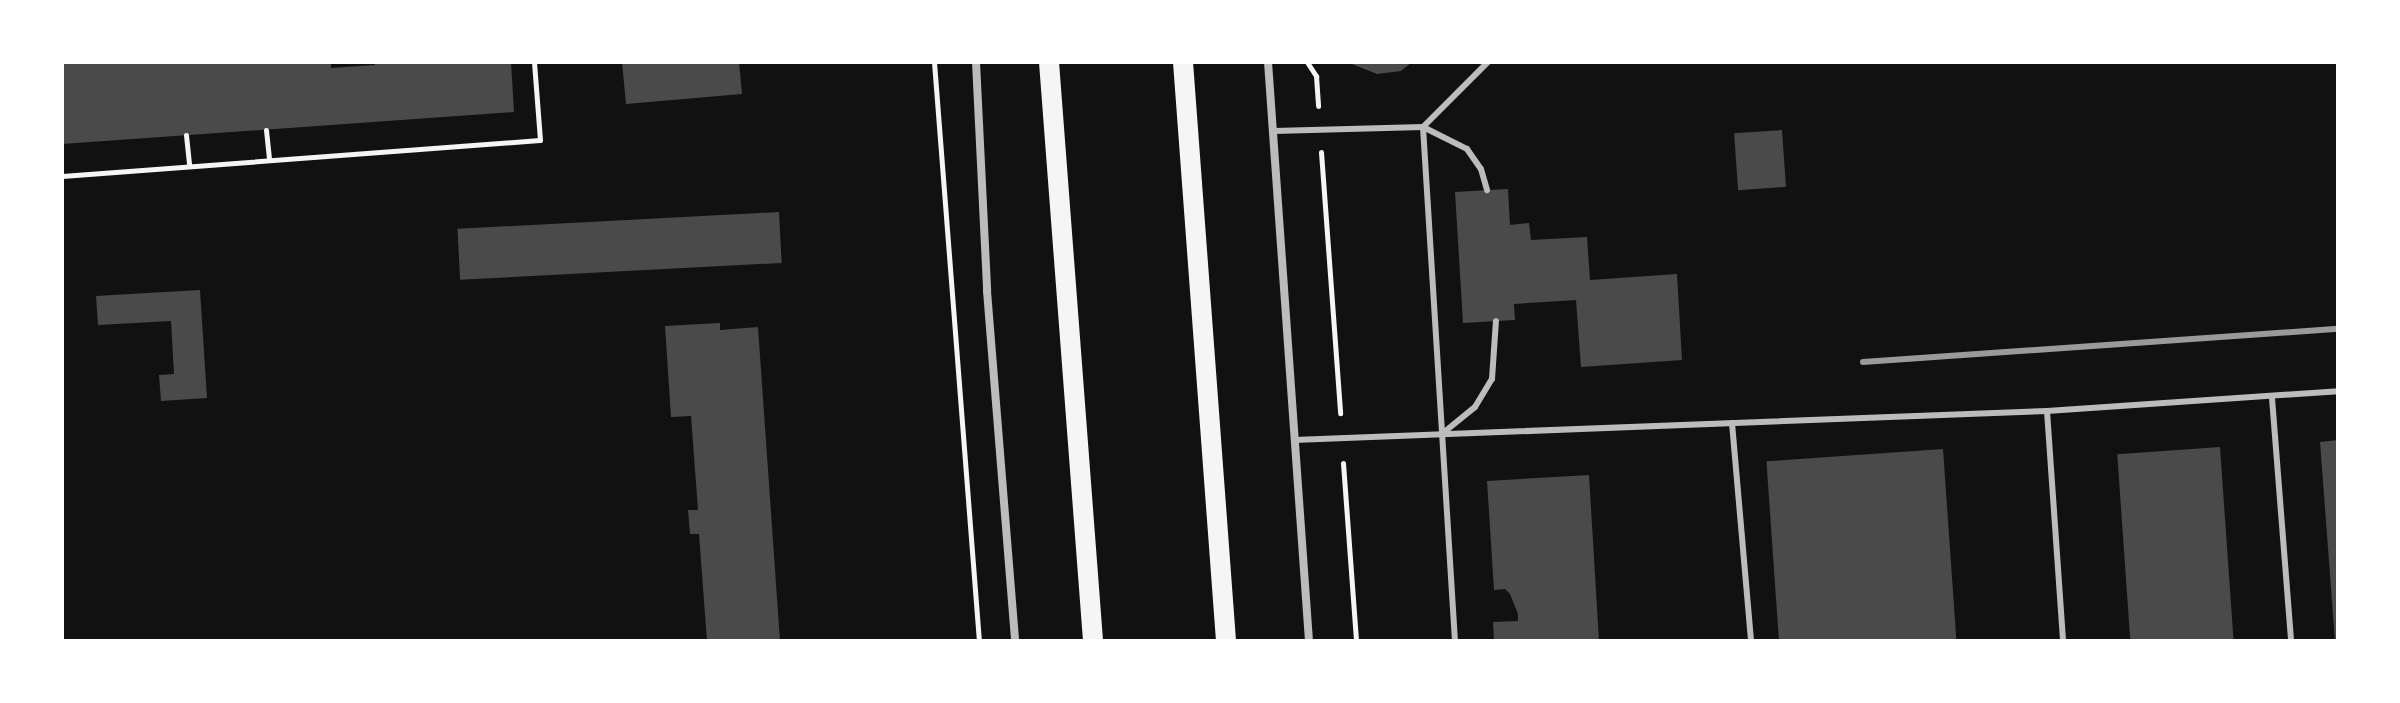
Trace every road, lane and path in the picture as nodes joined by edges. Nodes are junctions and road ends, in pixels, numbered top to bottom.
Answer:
1 (534, 62) edge
2 (934, 62) edge
3 (976, 62) edge
4 (1049, 62) edge
5 (1183, 62) edge
6 (1268, 62) edge
7 (1307, 62) edge
8 (1488, 62) edge
9 (1423, 127) junction
10 (266, 130) dead end
11 (1319, 130) junction
12 (1274, 131) junction
13 (186, 135) dead end
14 (269, 159) junction
15 (189, 165) junction
16 (62, 176) edge
17 (1487, 190) dead end
18 (1496, 321) dead end
19 (2338, 391) edge
20 (2272, 398) junction
21 (2047, 411) junction
22 (1732, 423) junction
23 (1443, 433) junction
24 (1341, 437) junction
25 (1294, 440) junction
26 (979, 641) edge
27 (1015, 641) edge
28 (1093, 641) edge
29 (1226, 641) edge
30 (1309, 641) edge
31 (1356, 641) edge
32 (1455, 641) edge
33 (1751, 641) edge
34 (2063, 641) edge
35 (2291, 641) edge

1 - 14 path
2 - 26 path
3 - 27 street
4 - 28 main road
5 - 29 main road
6 - 12 street
7 - 11 path
8 - 9 lane
9 - 11 lane
9 - 17 lane
9 - 23 lane
10 - 14 path
11 - 12 lane
11 - 24 path
12 - 25 street
13 - 15 path
14 - 15 path
15 - 16 path
18 - 23 lane
19 - 20 lane
20 - 21 lane
20 - 35 lane
21 - 22 lane
21 - 34 lane
22 - 23 lane
22 - 33 lane
23 - 24 lane
23 - 32 lane
24 - 25 lane
24 - 31 path
25 - 30 street

